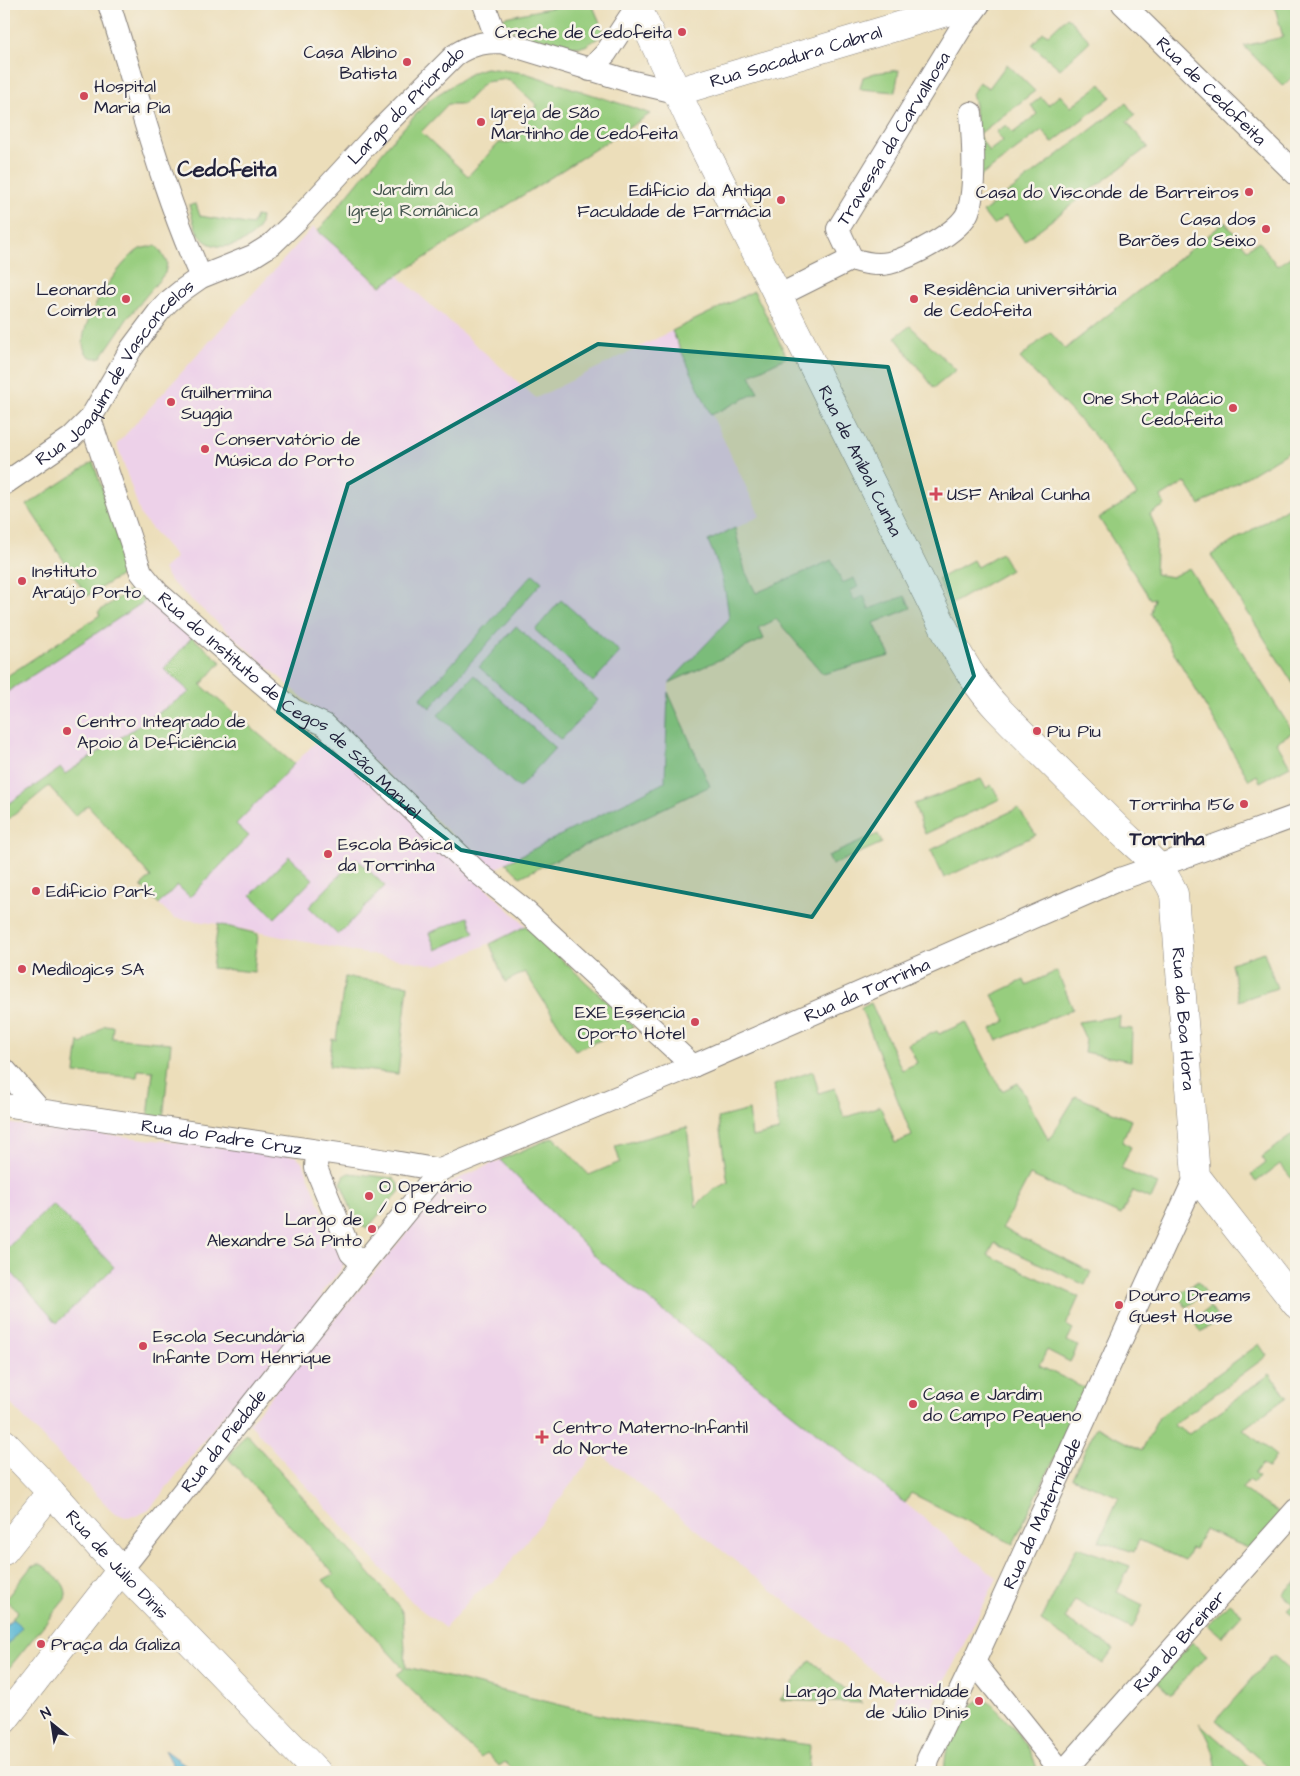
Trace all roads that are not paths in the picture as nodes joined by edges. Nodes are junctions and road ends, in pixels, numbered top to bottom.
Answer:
1 (109, 4) edge
2 (484, 4) edge
3 (974, 4) edge
4 (978, 4) edge
5 (1124, 4) edge
6 (1144, 4) edge
7 (636, 5) edge
8 (1149, 28) junction
9 (501, 42) junction
10 (590, 70) junction
11 (676, 92) junction
12 (971, 113) dead end
13 (1296, 174) edge
14 (852, 259) junction
15 (201, 277) junction
16 (778, 296) junction
17 (90, 419) junction
18 (4, 484) edge
19 (1296, 816) edge
20 (1158, 866) junction
21 (693, 1066) junction
22 (4, 1069) edge
23 (4, 1105) edge
24 (40, 1110) junction
25 (317, 1151) junction
26 (440, 1170) junction
27 (1196, 1176) junction
28 (364, 1264) junction
29 (1296, 1304) edge
30 (4, 1442) edge
31 (51, 1492) junction
32 (1296, 1510) edge
33 (4, 1551) edge
34 (121, 1570) junction
35 (974, 1662) junction
36 (4, 1720) edge
37 (317, 1772) edge
38 (926, 1772) edge
39 (1063, 1772) edge

1 - 15 street
2 - 9 street
3 - 11 street, Rua Sacadura Cabral
4 - 14 street, Travessa da Carvalhosa
5 - 8 street, Rua de Cedofeita
6 - 8 street, Rua de Cedofeita
7 - 10 street
7 - 11 street, Rua de Aníbal Cunha
8 - 13 street, Rua de Cedofeita
9 - 10 street, Largo do Priorado
9 - 15 street, Largo do Priorado
10 - 11 street, Largo do Priorado
11 - 16 street, Rua de Aníbal Cunha
12 - 14 street
14 - 16 street
15 - 17 street, Rua Joaquim de Vasconcelos
16 - 20 street, Rua de Aníbal Cunha
17 - 18 street, Rua Joaquim de Vasconcelos
17 - 21 street, Rua do Instituto de Cegos de São Manuel
19 - 20 street, Rua da Torrinha
20 - 21 street, Rua da Torrinha
20 - 27 street, Rua da Boa Hora
21 - 26 street, Rua da Torrinha
22 - 24 street
23 - 24 street, Rua do Padre Cruz
24 - 25 street, Rua do Padre Cruz
25 - 26 street, Rua do Padre Cruz
25 - 28 street
26 - 28 street, Rua da Piedade
27 - 29 street
27 - 35 street, Rua da Maternidade
28 - 34 street, Rua da Piedade
30 - 31 street, Rua de Júlio Dinis
31 - 33 street
31 - 34 street, Rua de Júlio Dinis
32 - 39 street, Rua do Breiner
34 - 36 street
34 - 37 street, Rua de Júlio Dinis
35 - 38 street
35 - 39 street

